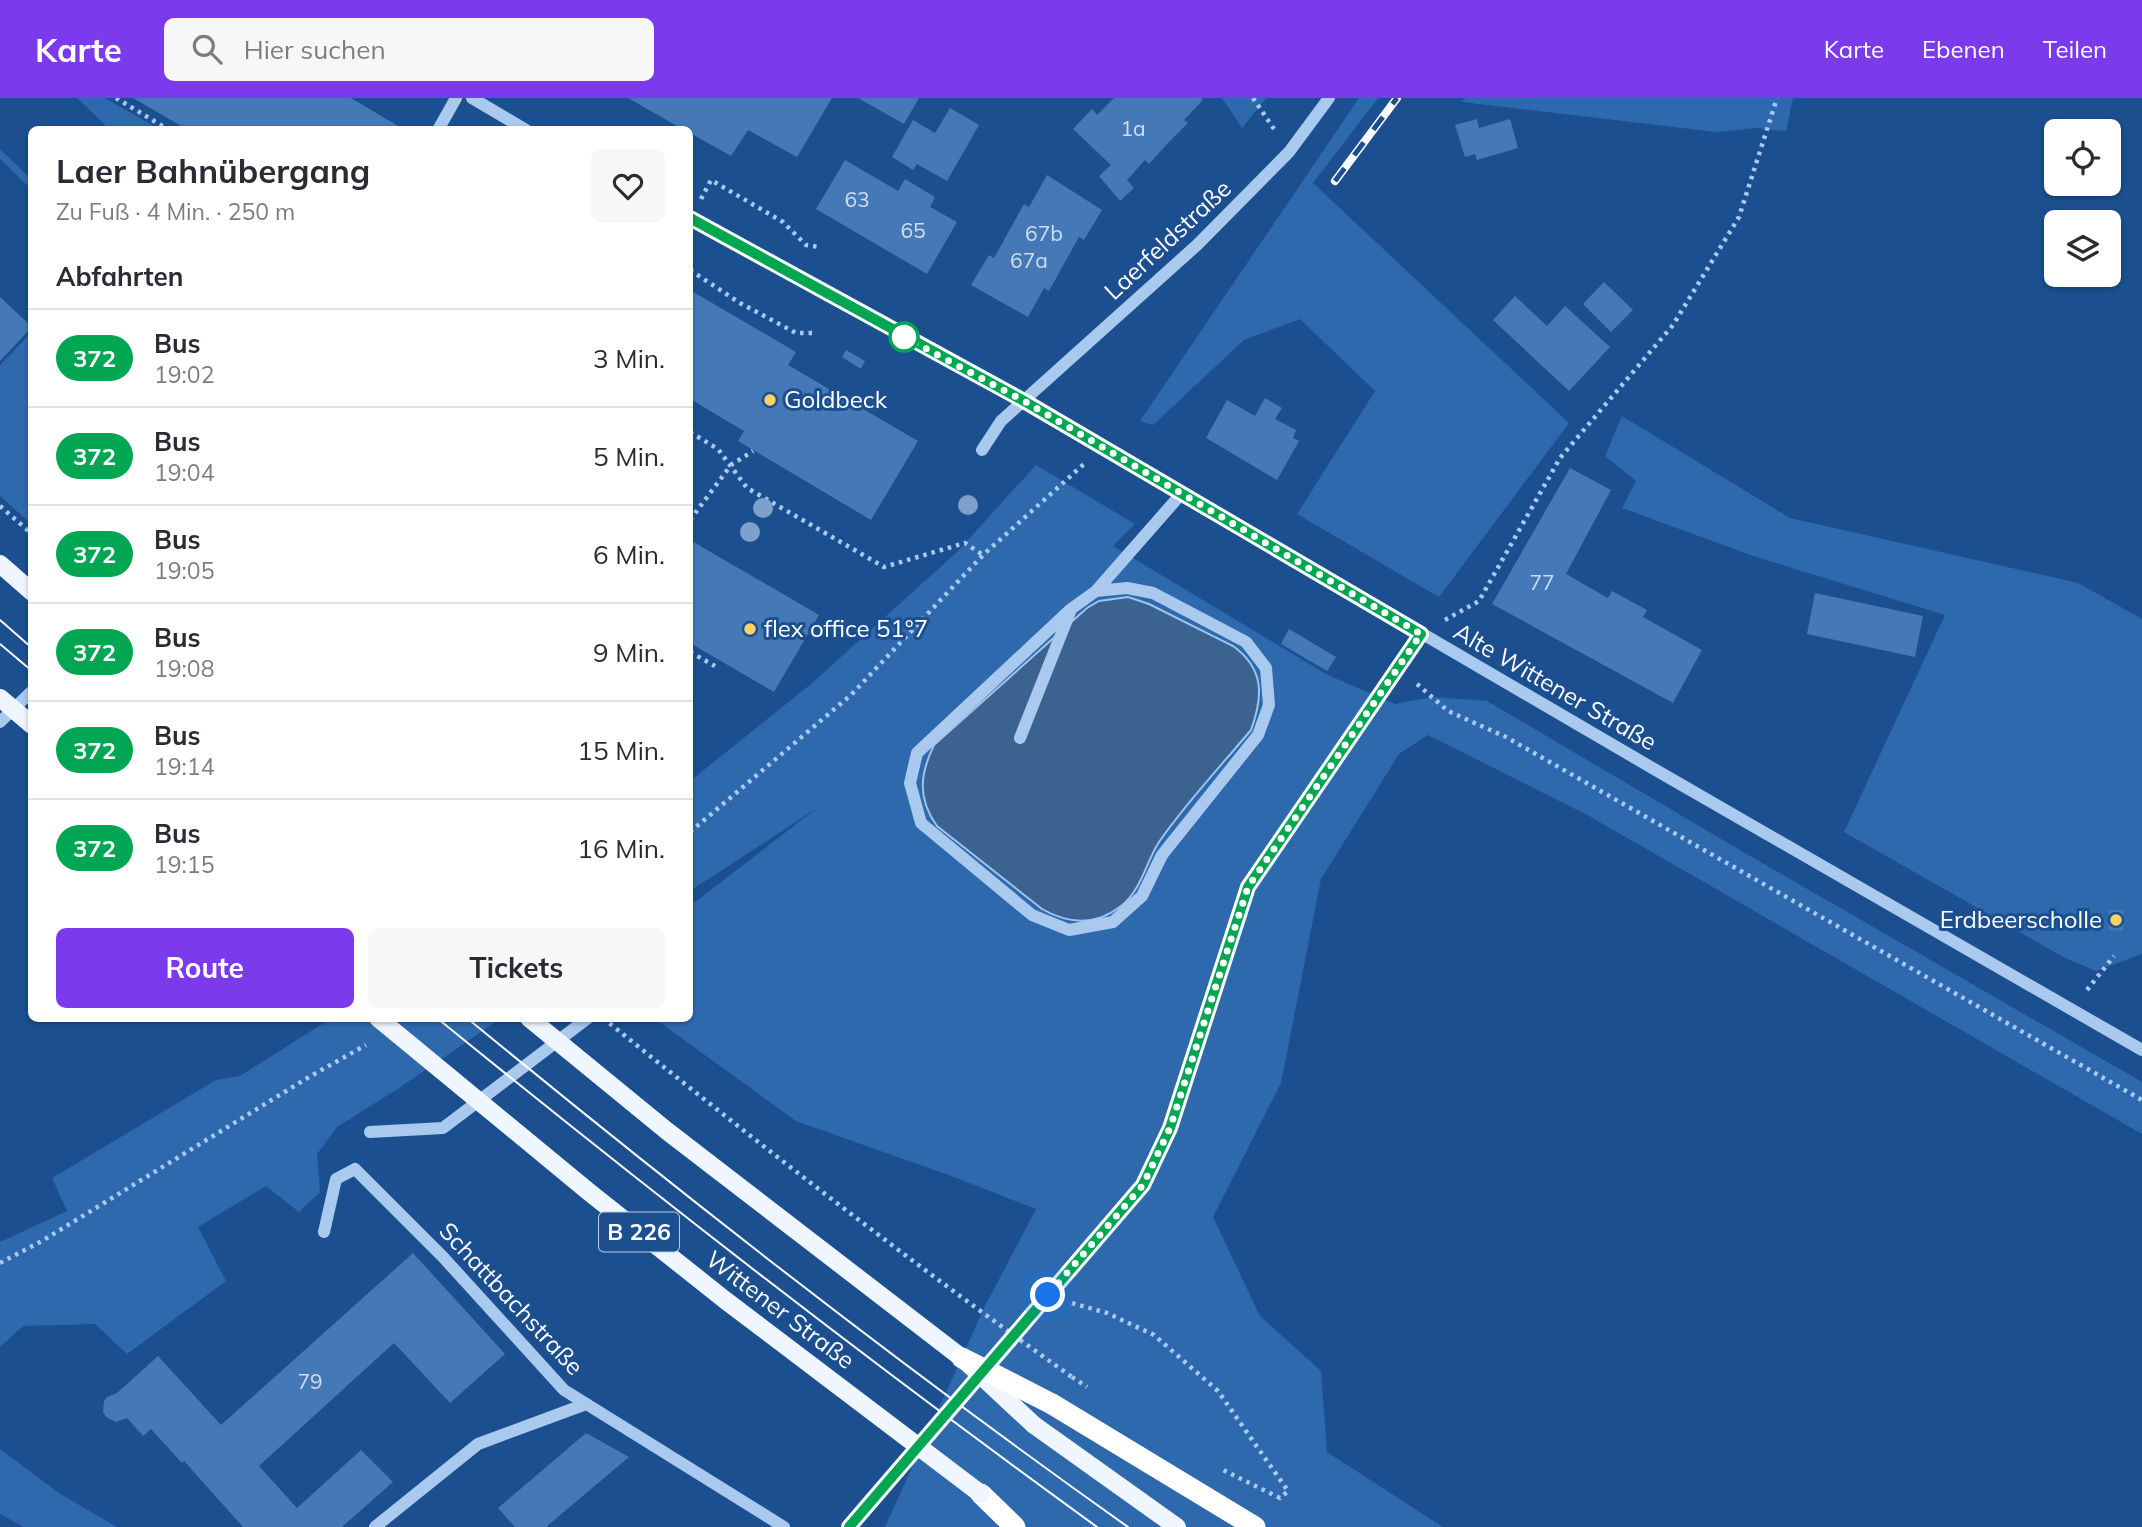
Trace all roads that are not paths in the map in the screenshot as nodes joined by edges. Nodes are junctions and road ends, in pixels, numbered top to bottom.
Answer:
1 (456, 98) edge
2 (472, 98) edge
3 (1329, 98) edge
4 (440, 126) edge
5 (520, 126) edge
6 (693, 220) edge
7 (1024, 401) junction
8 (982, 450) dead end
9 (1182, 493) junction
10 (3, 567) edge
11 (28, 589) edge
12 (1096, 591) junction
13 (1071, 609) junction
14 (1421, 634) junction
15 (28, 695) edge
16 (0, 698) edge
17 (0, 722) edge
18 (28, 722) edge
19 (1020, 738) dead end
20 (383, 1022) edge
21 (534, 1022) edge
22 (583, 1022) edge
23 (2142, 1050) edge
24 (370, 1132) dead end
25 (324, 1232) dead end
26 (962, 1357) junction
27 (586, 1404) junction
28 (981, 1494) junction
29 (375, 1527) edge
30 (784, 1527) edge
31 (849, 1527) edge
32 (1015, 1527) edge
33 (1029, 1527) edge
34 (1177, 1527) edge
35 (1255, 1527) edge

1 - 4 street
2 - 5 street
3 - 7 street, Laerfeldstraße
6 - 7 street, Alte Wittener Straße
7 - 8 street, Laerfeldstraße
7 - 9 street, Alte Wittener Straße
9 - 12 street
9 - 14 street, Alte Wittener Straße
10 - 11 main road
12 - 13 street
12 - 13 street
13 - 19 street
14 - 23 street, Alte Wittener Straße
14 - 31 street
15 - 17 street
16 - 18 main road, bridge
20 - 28 main road, Wittener Straße / B 226, bridge
21 - 26 main road, bridge
22 - 24 street
25 - 27 street, Schattbachstraße
26 - 34 main road, bridge
26 - 35 highway, bridge
27 - 29 street
27 - 30 street, Schattbachstraße
28 - 32 highway
28 - 33 main road, Wittener Straße

